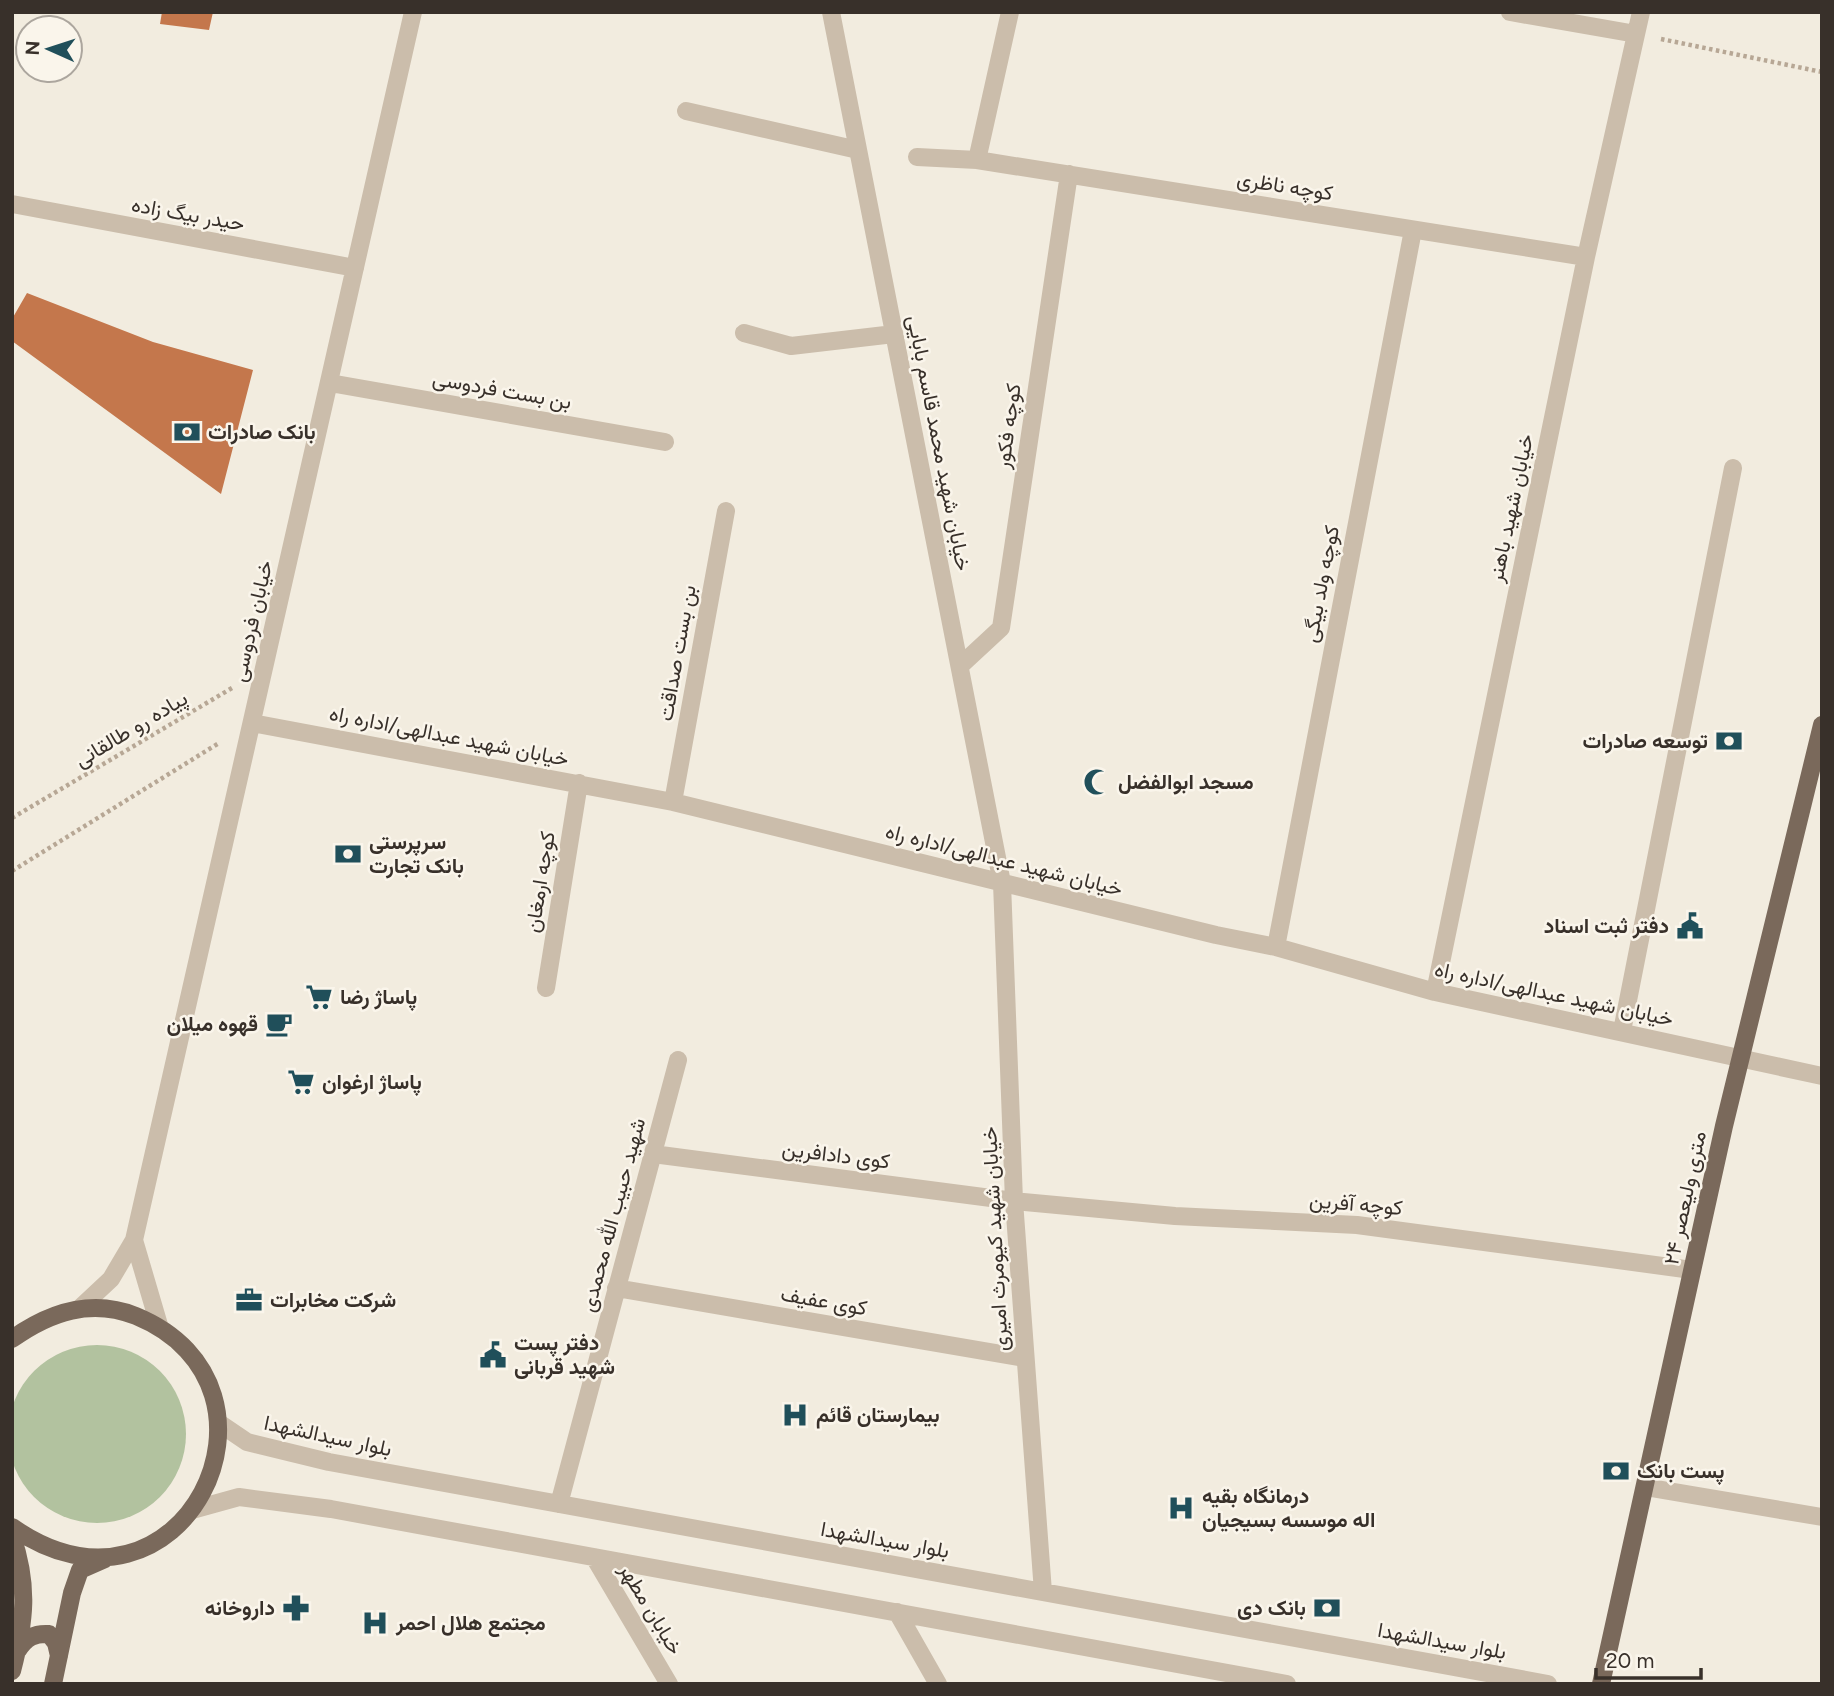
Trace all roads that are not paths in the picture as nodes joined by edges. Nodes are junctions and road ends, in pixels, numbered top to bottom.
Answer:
1 (413, 12) edge
2 (831, 12) edge
3 (1010, 12) edge
4 (1510, 12) edge
5 (1641, 12) edge
6 (1636, 34) junction
7 (686, 111) dead end
8 (858, 150) junction
9 (917, 157) dead end
10 (977, 160) junction
11 (1069, 174) junction
12 (12, 204) edge
13 (1413, 230) junction
14 (1586, 257) junction
15 (355, 268) junction
16 (744, 333) dead end
17 (894, 334) junction
18 (330, 383) junction
19 (665, 442) dead end
20 (1733, 468) dead end
21 (726, 512) dead end
22 (960, 666) junction
23 (252, 723) junction
24 (1822, 725) edge
25 (579, 783) junction
26 (673, 802) junction
27 (1003, 883) junction
28 (1276, 947) junction
29 (546, 988) dead end
30 (1435, 992) junction
31 (1622, 1031) junction
32 (678, 1059) dead end
33 (1741, 1059) junction
34 (1822, 1076) edge
35 (653, 1154) junction
36 (1014, 1201) junction
37 (134, 1240) junction
38 (1692, 1270) junction
39 (616, 1289) junction
40 (80, 1308) junction
41 (159, 1325) junction
42 (12, 1339) edge
43 (1024, 1358) junction
44 (219, 1423) junction
45 (1645, 1487) junction
46 (559, 1504) junction
47 (192, 1510) junction
48 (1822, 1517) edge
49 (12, 1527) edge
50 (12, 1536) edge
51 (110, 1557) junction
52 (594, 1557) junction
53 (1043, 1592) junction
54 (897, 1612) junction
55 (17, 1652) junction
56 (59, 1656) junction
57 (12, 1671) edge
58 (53, 1684) edge
59 (669, 1684) edge
60 (938, 1684) edge
61 (1287, 1684) edge
62 (1548, 1684) edge
63 (1601, 1684) edge

1 - 15 street, خیابان فردوسی
2 - 8 street, خیابان شهید محمد قاسم بابایی
3 - 10 street
4 - 6 street
5 - 6 street, خیابان شهید باهنر
6 - 14 street, خیابان شهید باهنر
7 - 8 street
8 - 17 street, خیابان شهید محمد قاسم بابایی
9 - 10 street, کوچه ناظری
10 - 11 street, کوچه ناظری
11 - 13 street, کوچه ناظری
11 - 22 street, کوچه فکور
12 - 15 street, حیدر بیگ زاده
13 - 14 street, کوچه ناظری
13 - 28 street, کوچه ولد بیگی
14 - 30 street, خیابان شهید باهنر
15 - 18 street, خیابان فردوسی
16 - 17 street
17 - 22 street, خیابان شهید محمد قاسم بابایی
18 - 19 street, بن بست فردوسی
18 - 23 street, خیابان فردوسی
20 - 31 street
21 - 26 street, بن بست صداقت
22 - 27 street, خیابان شهید محمد قاسم بابایی
23 - 25 street, خیابان شهید عبدالهی/اداره راه
23 - 37 street, خیابان فردوسی
24 - 33 main road, ۲۴ متری ولیعصر
25 - 26 street, خیابان شهید عبدالهی/اداره راه
25 - 29 street, کوچه ارمغان
26 - 27 street, خیابان شهید عبدالهی/اداره راه
27 - 28 street, خیابان شهید عبدالهی/اداره راه
27 - 36 street, خیابان شهید کیومرث امیری
28 - 30 street, خیابان شهید عبدالهی/اداره راه
30 - 31 street, خیابان شهید عبدالهی/اداره راه
31 - 33 street, خیابان شهید عبدالهی/اداره راه
32 - 35 street, شهید حبیب‌ الله محمدی
33 - 34 street, خیابان شهید عبدالهی/اداره راه
33 - 38 main road, ۲۴ متری ولیعصر
35 - 36 street, کوی دادافرین
35 - 39 street, شهید حبیب‌ الله محمدی
36 - 38 street, کوچه آفرین
36 - 43 street, خیابان شهید کیومرث امیری
37 - 40 street, خیابان فردوسی
37 - 41 street, خیابان فردوسی
38 - 45 main road, ۲۴ متری ولیعصر
39 - 43 street, کوی عفیف
39 - 46 street, شهید حبیب‌ الله محمدی
40 - 41 main road
40 - 42 main road
41 - 44 main road
43 - 53 street, خیابان شهید کیومرث امیری
44 - 46 street, بلوار سیدالشهدا
44 - 47 main road
45 - 48 street
45 - 63 main road, ۲۴ متری ولیعصر
46 - 53 street, بلوار سیدالشهدا
47 - 51 main road
47 - 52 street
49 - 51 main road
50 - 55 main road
51 - 56 main road
52 - 54 street
52 - 59 street, خیابان مطهر
53 - 62 street, بلوار سیدالشهدا
54 - 60 street
54 - 61 street
55 - 56 main road
55 - 57 main road
56 - 58 main road

